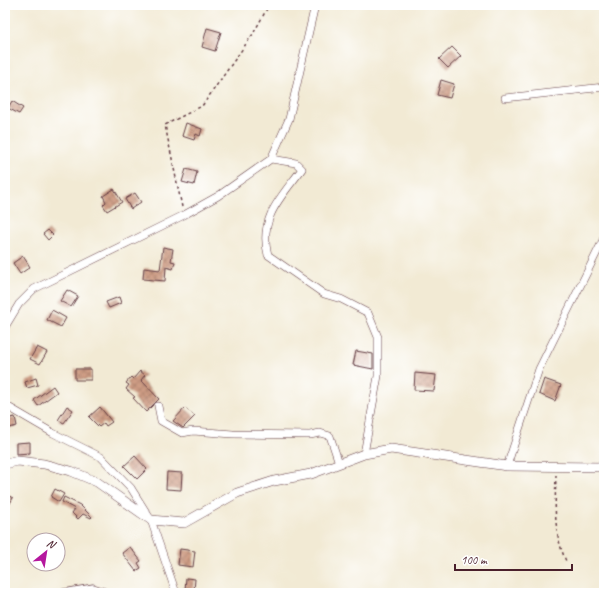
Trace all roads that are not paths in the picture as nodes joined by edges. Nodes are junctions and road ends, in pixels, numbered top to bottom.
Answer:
1 (314, 5) edge
2 (604, 87) edge
3 (504, 98) dead end
4 (271, 159) junction
5 (604, 238) edge
6 (5, 327) edge
7 (5, 405) edge
8 (158, 406) dead end
9 (364, 454) junction
10 (339, 463) junction
11 (5, 464) edge
12 (507, 466) junction
13 (604, 467) edge
14 (151, 520) junction
15 (52, 593) edge
16 (113, 593) edge
17 (176, 593) edge

1 - 4 street
2 - 3 street
4 - 6 street
4 - 9 street
5 - 12 street
7 - 14 street
8 - 10 street
9 - 10 street
9 - 12 street
10 - 14 street
11 - 14 street
12 - 13 street
14 - 17 street
15 - 16 lane

